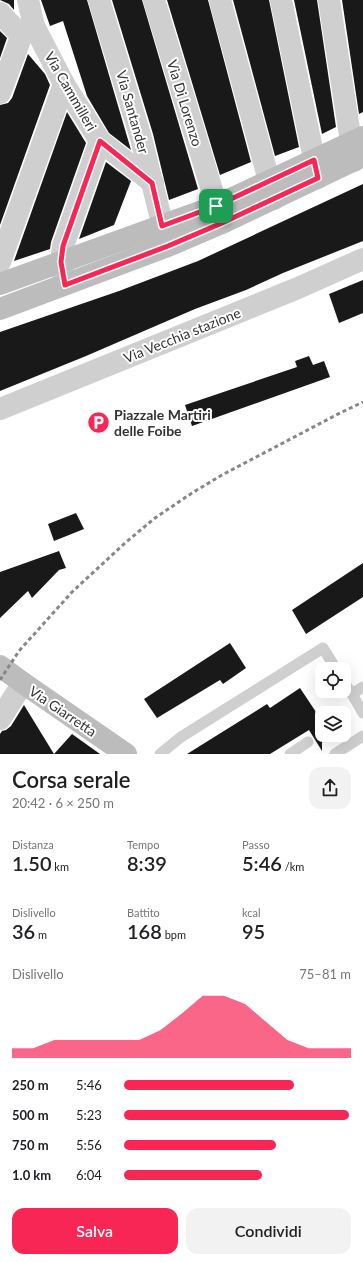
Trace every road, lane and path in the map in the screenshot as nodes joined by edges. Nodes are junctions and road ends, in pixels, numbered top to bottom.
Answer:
1 (28, 0) edge
2 (99, 0) edge
3 (154, 0) edge
4 (220, 0) edge
5 (280, 0) edge
6 (329, 0) edge
7 (0, 13) edge
8 (29, 29) junction
9 (64, 84) junction
10 (0, 93) edge
11 (100, 141) junction
12 (358, 149) edge
13 (316, 169) junction
14 (152, 183) junction
15 (272, 190) junction
16 (219, 215) junction
17 (162, 226) junction
18 (168, 246) junction
19 (363, 259) edge
20 (0, 262) edge
21 (61, 262) junction
22 (0, 284) edge
23 (65, 285) junction
24 (0, 309) edge
25 (0, 409) edge
26 (332, 662) edge
27 (0, 666) edge
28 (22, 684) junction
29 (363, 686) edge
30 (352, 694) joint
31 (363, 713) edge
32 (0, 719) edge
33 (363, 736) edge
34 (308, 742) dead end
35 (126, 754) edge
36 (160, 754) edge
37 (290, 754) edge
38 (335, 754) edge

1 - 8 street, Via Cammilleri
2 - 14 street, Via Santander
3 - 16 street, Via Di Lorenzo
4 - 15 street
5 - 13 street
6 - 12 street
7 - 8 street
8 - 9 street, Via Cammilleri
8 - 10 street
9 - 11 street, Via Cammilleri
9 - 20 street
11 - 14 street, Via Cammilleri
11 - 21 street
12 - 13 main road
13 - 15 main road
14 - 17 street, Via Santander
15 - 16 main road
16 - 17 main road
16 - 18 main road
17 - 18 street, Via Santander
17 - 21 main road
18 - 23 main road
19 - 25 street, Via Vecchia stazione
21 - 22 main road
21 - 23 street
23 - 24 main road
26 - 36 lane
27 - 28 main road, Via Giarretta
28 - 32 street
28 - 35 main road, Via Giarretta
29 - 30 lane
30 - 31 lane
33 - 38 lane
34 - 37 lane

